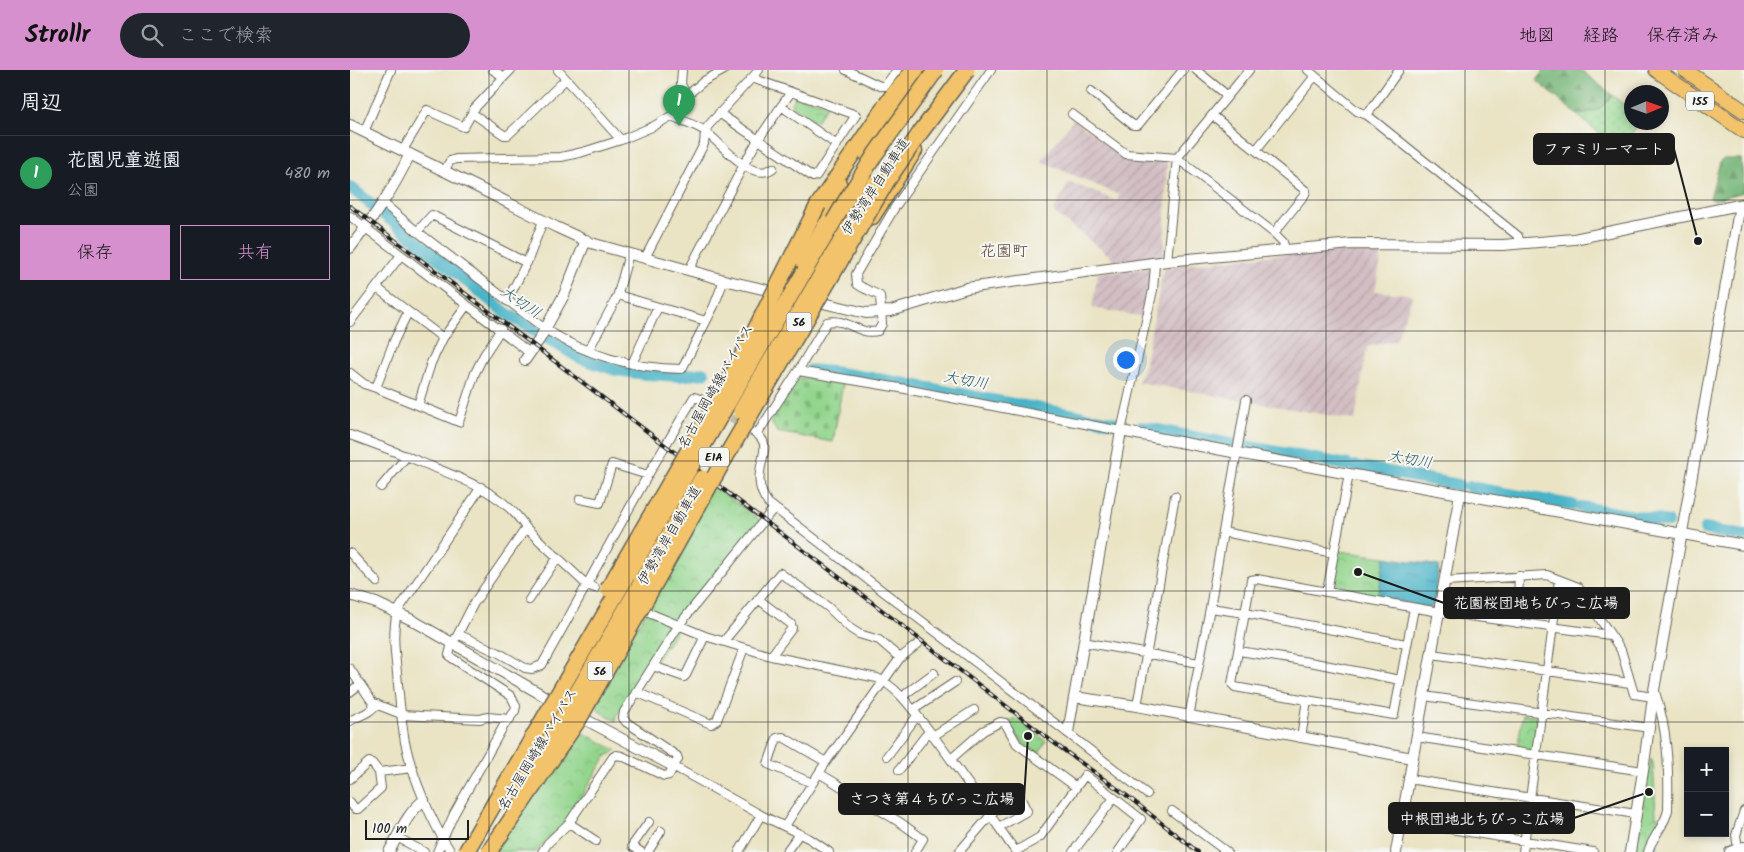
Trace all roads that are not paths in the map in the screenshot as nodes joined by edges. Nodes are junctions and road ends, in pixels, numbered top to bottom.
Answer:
1 (391, 70) edge
2 (493, 70) edge
3 (512, 70) edge
4 (558, 70) edge
5 (682, 70) edge
6 (724, 70) edge
7 (759, 70) edge
8 (846, 70) edge
9 (897, 70) edge
10 (914, 70) edge
11 (918, 70) edge
12 (926, 70) edge
13 (936, 70) edge
14 (956, 70) edge
15 (962, 70) edge
16 (967, 70) edge
17 (992, 70) edge
18 (1184, 70) edge
19 (1196, 70) edge
20 (1250, 70) edge
21 (1308, 70) edge
22 (1399, 70) edge
23 (1656, 70) edge
24 (1685, 70) edge
25 (1315, 76) junction
26 (504, 77) junction
27 (752, 78) junction
28 (566, 79) junction
29 (1091, 91) dead end
30 (791, 92) junction
31 (1228, 96) junction
32 (687, 97) junction
33 (1729, 100) junction
34 (781, 106) junction
35 (1744, 111) edge
36 (472, 113) junction
37 (719, 113) junction
38 (1072, 114) dead end
39 (1212, 115) junction
40 (1367, 115) junction
41 (671, 116) junction
42 (1744, 117) edge
43 (350, 125) edge
44 (705, 131) junction
45 (1744, 131) edge
46 (364, 132) junction
47 (621, 140) junction
48 (758, 140) junction
49 (837, 144) junction
50 (1256, 150) junction
51 (406, 152) junction
52 (1177, 158) junction
53 (744, 164) junction
54 (773, 168) dead end
55 (444, 171) junction
56 (1742, 204) edge
57 (380, 208) junction
58 (350, 216) edge
59 (542, 221) junction
60 (366, 227) junction
61 (417, 232) junction
62 (1274, 233) junction
63 (586, 240) junction
64 (1520, 244) junction
65 (350, 248) edge
66 (1285, 249) junction
67 (629, 254) junction
68 (401, 255) junction
69 (645, 258) junction
70 (1167, 261) junction
71 (527, 263) junction
72 (1155, 264) junction
73 (689, 270) junction
74 (724, 280) junction
75 (377, 288) junction
76 (778, 294) junction
77 (618, 295) junction
78 (507, 301) junction
79 (821, 304) junction
80 (467, 305) junction
81 (658, 307) junction
82 (408, 312) junction
83 (881, 312) junction
84 (706, 321) junction
85 (350, 322) edge
86 (501, 330) junction
87 (542, 334) junction
88 (444, 338) junction
89 (588, 352) junction
90 (528, 356) joint
91 (632, 364) junction
92 (798, 371) junction
93 (350, 373) edge
94 (376, 388) junction
95 (700, 399) dead end
96 (1246, 400) dead end
97 (418, 406) junction
98 (750, 423) junction
99 (1121, 431) junction
100 (757, 434) junction
101 (350, 435) edge
102 (700, 445) junction
103 (726, 450) junction
104 (1236, 453) junction
105 (407, 456) junction
106 (1349, 474) junction
107 (648, 475) junction
108 (381, 488) dead end
109 (481, 488) junction
110 (701, 493) junction
111 (1460, 494) junction
112 (1175, 496) dead end
113 (580, 499) dead end
114 (774, 508) junction
115 (526, 528) junction
116 (1223, 532) junction
117 (1682, 534) junction
118 (1744, 544) edge
119 (1334, 553) junction
120 (350, 554) edge
121 (558, 558) junction
122 (1519, 576) junction
123 (1559, 580) junction
124 (1445, 581) junction
125 (377, 582) dead end
126 (591, 586) junction
127 (1327, 592) junction
128 (350, 595) edge
129 (758, 599) junction
130 (529, 600) dead end
131 (1210, 608) junction
132 (1414, 608) junction
133 (642, 610) junction
134 (397, 612) junction
135 (1439, 612) junction
136 (1245, 614) junction
137 (676, 623) junction
138 (1517, 623) junction
139 (1552, 628) junction
140 (1610, 635) junction
141 (705, 636) junction
142 (455, 640) junction
143 (724, 641) junction
144 (1084, 642) junction
145 (918, 644) dead end
146 (1406, 644) junction
147 (744, 648) junction
148 (1239, 651) junction
149 (1146, 654) junction
150 (1432, 654) junction
151 (771, 656) junction
152 (900, 658) junction
153 (1199, 663) junction
154 (653, 666) junction
155 (350, 669) edge
156 (1547, 671) junction
157 (934, 673) dead end
158 (1400, 680) junction
159 (884, 681) junction
160 (955, 682) dead end
161 (1630, 683) junction
162 (360, 684) junction
163 (350, 692) edge
164 (636, 692) junction
165 (1654, 694) junction
166 (1074, 696) junction
167 (1424, 696) junction
168 (552, 697) junction
169 (903, 697) junction
170 (1308, 700) junction
171 (377, 704) junction
172 (1137, 706) junction
173 (974, 710) dead end
174 (915, 713) junction
175 (1542, 713) junction
176 (401, 715) junction
177 (577, 715) junction
178 (1189, 717) junction
179 (510, 719) junction
180 (350, 722) edge
181 (1650, 728) junction
182 (1068, 732) junction
183 (931, 734) junction
184 (1416, 737) junction
185 (1301, 738) junction
186 (1536, 755) junction
187 (887, 756) dead end
188 (1412, 758) junction
189 (951, 759) junction
190 (826, 762) junction
191 (672, 765) junction
192 (413, 768) junction
193 (899, 770) dead end
194 (1643, 771) junction
195 (379, 772) junction
196 (819, 773) junction
197 (350, 779) edge
198 (1408, 779) junction
199 (812, 783) junction
200 (1076, 787) junction
201 (1147, 794) dead end
202 (1114, 798) junction
203 (1531, 799) junction
204 (424, 800) junction
205 (350, 802) edge
206 (1172, 811) dead end
207 (1744, 811) edge
208 (1636, 814) junction
209 (761, 815) junction
210 (990, 815) junction
211 (1401, 821) junction
212 (649, 822) dead end
213 (570, 823) junction
214 (785, 826) junction
215 (999, 828) junction
216 (661, 831) dead end
217 (799, 834) junction
218 (397, 838) junction
219 (443, 840) junction
220 (1525, 840) junction
221 (596, 841) dead end
222 (1737, 849) edge
223 (389, 852) edge
224 (424, 852) edge
225 (438, 852) edge
226 (451, 852) edge
227 (464, 852) edge
228 (484, 852) edge
229 (491, 852) edge
230 (542, 852) edge
231 (641, 852) edge
232 (648, 852) edge
233 (740, 852) edge
234 (786, 852) edge
235 (829, 852) edge
236 (915, 852) edge
237 (959, 852) edge
238 (1016, 852) edge
239 (1073, 852) edge
240 (1118, 852) edge
241 (1227, 852) edge
242 (1396, 852) edge
243 (1523, 852) edge
244 (1593, 852) edge
245 (1630, 852) edge
246 (1648, 852) edge

1 - 46 street
2 - 26 street
3 - 26 street
4 - 28 street
5 - 32 street
6 - 32 street
7 - 27 street
8 - 9 street
10 - 168 highway, bridge
11 - 76 main road
12 - 102 main road, 名古屋岡崎線バイパス / 56, bridge
13 - 168 highway, 伊勢湾岸自動車道 / E1A, bridge
14 - 228 highway, 伊勢湾岸自動車道 / E1A, bridge
15 - 103 main road, 名古屋岡崎線バイパス / 56, bridge
16 - 79 main road
16 - 229 highway, bridge
17 - 83 street
18 - 29 street
19 - 31 street
20 - 31 street
21 - 25 street
22 - 40 street
23 - 45 highway, 155
24 - 33 highway, 155
25 - 40 street
25 - 50 street
26 - 36 street
27 - 30 street
27 - 37 street
28 - 36 street
28 - 47 street
30 - 34 street
30 - 49 street
31 - 39 street
32 - 41 street
33 - 35 highway, 155
33 - 42 highway
34 - 48 street
34 - 49 street
36 - 51 street
37 - 44 street
37 - 48 street
38 - 52 street
39 - 50 street
39 - 52 street
40 - 64 street
41 - 44 street
41 - 47 street
43 - 46 street
44 - 53 street
44 - 69 street
46 - 51 street
47 - 55 street
48 - 49 street
48 - 53 street
50 - 62 street
51 - 55 street
51 - 57 street
52 - 62 street
52 - 70 street
53 - 54 street
53 - 73 street
55 - 59 street
56 - 64 street
56 - 117 street
57 - 60 street
57 - 61 street
58 - 60 street
59 - 63 street
59 - 71 street
60 - 65 street
60 - 68 street
61 - 71 street
61 - 78 street
62 - 66 street
63 - 67 street
63 - 87 street
64 - 66 street
66 - 70 street
67 - 69 street
67 - 77 street
68 - 75 street
68 - 80 street
69 - 73 street
70 - 72 street
71 - 78 street
72 - 83 street
72 - 99 street
73 - 74 street
74 - 76 street
74 - 84 street
75 - 82 street
75 - 85 street
76 - 79 street
76 - 102 main road, bridge
77 - 81 street
77 - 89 street
78 - 87 street
79 - 83 street
79 - 98 main road
80 - 86 street
80 - 88 street
81 - 84 street
81 - 91 street
82 - 88 street
82 - 94 street
83 - 92 street
84 - 91 street
86 - 90 street
86 - 97 street
87 - 89 street
87 - 90 street
88 - 97 street
89 - 91 street
92 - 99 street
92 - 100 street
93 - 94 street
94 - 97 street
95 - 107 street
96 - 104 street
98 - 100 street
98 - 103 main road, bridge
99 - 104 street
99 - 144 street
100 - 114 street
101 - 105 street
102 - 168 main road, 名古屋岡崎線バイパス / 56, bridge
103 - 110 main road, 名古屋岡崎線バイパス / 56, bridge
104 - 106 street
104 - 116 street
105 - 108 street
105 - 109 street
106 - 111 street
106 - 119 street
107 - 113 street
107 - 126 street
109 - 115 street
109 - 134 street
110 - 133 main road
110 - 177 main road, 名古屋岡崎線バイパス / 56
111 - 117 street
111 - 124 street
112 - 149 street
114 - 137 street
114 - 182 street
115 - 121 street
115 - 142 street
116 - 119 street
116 - 131 street
117 - 118 street
117 - 165 street
119 - 127 street
120 - 125 street
121 - 126 street
121 - 130 street
122 - 123 street
122 - 124 street
122 - 138 street
123 - 139 street
123 - 140 street
124 - 135 street
126 - 142 street
127 - 132 street
127 - 136 street
128 - 134 street
129 - 143 street
129 - 151 street
129 - 152 street
131 - 136 street
131 - 153 street
132 - 135 street
132 - 146 street
133 - 137 street
133 - 177 main road
134 - 142 street
134 - 176 street
135 - 138 street
135 - 150 street
136 - 146 street
136 - 148 street
137 - 141 street
137 - 154 street
138 - 139 street
139 - 140 street
139 - 156 street
140 - 161 street
141 - 143 street
141 - 154 street
142 - 168 street
142 - 179 street
143 - 147 street
144 - 149 street
144 - 166 street
145 - 152 street
146 - 158 street
147 - 151 street
147 - 164 street
148 - 158 street
148 - 170 street
149 - 153 street
149 - 172 street
150 - 156 street
150 - 167 street
151 - 159 street
152 - 159 street
153 - 178 street
154 - 164 street
155 - 162 street
156 - 161 street
156 - 175 street
157 - 169 street
158 - 170 street
159 - 169 street
159 - 190 street
160 - 174 street
161 - 165 street
162 - 163 street
162 - 171 street
164 - 191 street
165 - 181 street
165 - 246 street
166 - 172 street
166 - 182 street
167 - 175 street
167 - 184 street
168 - 177 street
168 - 227 highway, 伊勢湾岸自動車道 / E1A, bridge
169 - 174 street
170 - 185 street
171 - 176 street
171 - 180 street
172 - 178 street
173 - 183 street
174 - 183 street
174 - 187 street
175 - 181 street
175 - 186 street
176 - 179 street
176 - 192 street
177 - 191 street
177 - 229 main road, 名古屋岡崎線バイパス / 56
178 - 185 street
179 - 219 street
181 - 194 street
182 - 201 street
183 - 189 street
183 - 193 street
184 - 186 street
184 - 188 street
185 - 188 street
186 - 194 street
186 - 203 street
188 - 198 street
189 - 200 street
189 - 210 street
190 - 196 street
190 - 199 street
191 - 209 street
191 - 213 street
192 - 195 street
192 - 204 street
194 - 208 street
195 - 197 street
195 - 205 street
196 - 199 street
196 - 236 street
198 - 203 street
198 - 211 street
199 - 214 street
200 - 202 street
200 - 238 street
202 - 239 street
202 - 240 street
203 - 208 street
203 - 220 street
204 - 218 street
204 - 219 street
206 - 241 street
207 - 222 street
208 - 245 street
209 - 214 street
209 - 233 street
210 - 215 street
210 - 215 street
210 - 237 street
211 - 220 street
211 - 242 street
212 - 231 street
213 - 221 street
213 - 230 street
214 - 217 street
215 - 238 street
216 - 232 street
217 - 234 street
217 - 235 street
218 - 223 street
218 - 224 street
219 - 225 street
219 - 226 street
220 - 243 street
220 - 244 street

